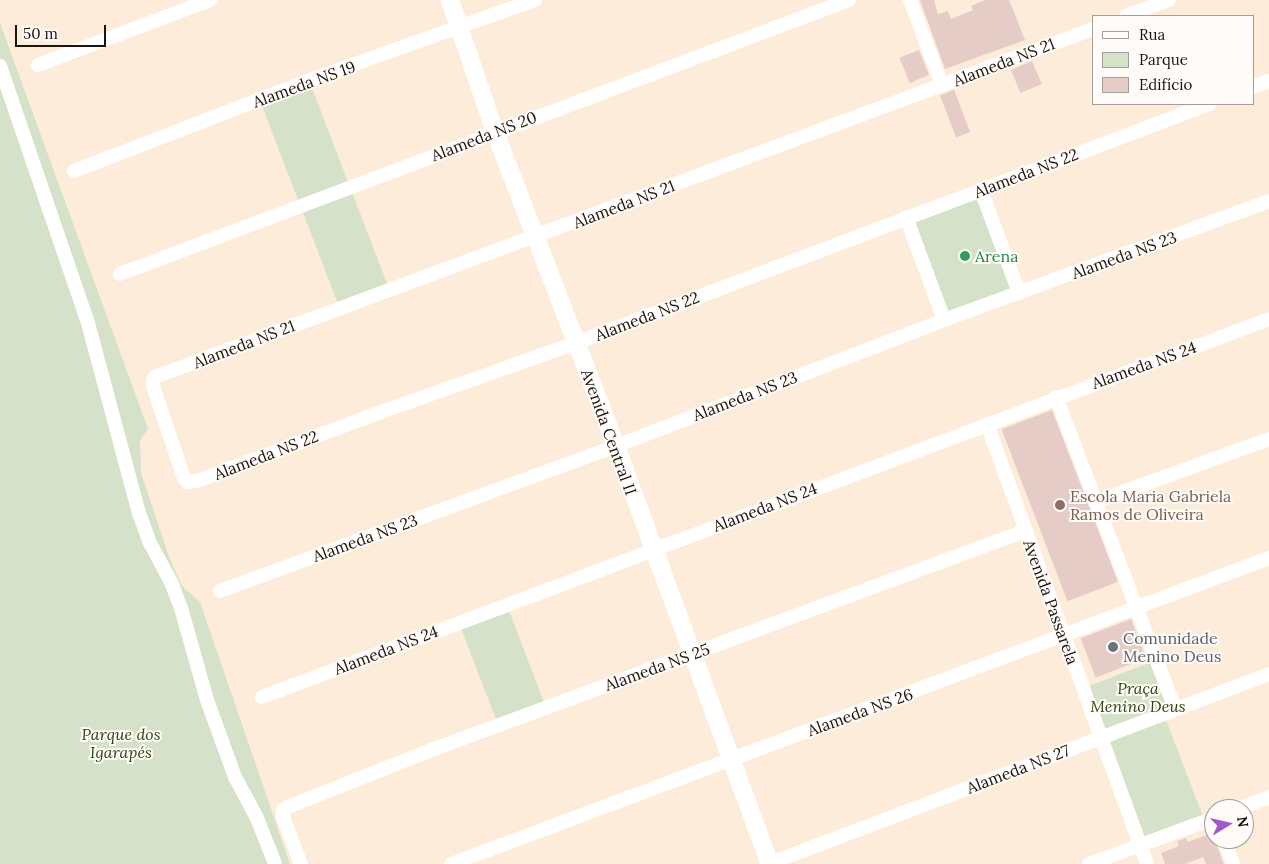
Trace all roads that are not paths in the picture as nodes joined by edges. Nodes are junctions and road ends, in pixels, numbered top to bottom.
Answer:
1 (210, 0) edge
2 (450, 0) edge
3 (534, 0) edge
4 (849, 0) edge
5 (910, 0) edge
6 (1169, 0) edge
7 (830, 3) edge
8 (1129, 15) edge
9 (460, 28) junction
10 (1092, 28) edge
11 (38, 65) dead end
12 (0, 66) edge
13 (1269, 81) edge
14 (942, 85) junction
15 (1254, 88) edge
16 (1206, 105) edge
17 (495, 132) junction
18 (74, 171) dead end
19 (981, 190) junction
20 (1269, 201) edge
21 (906, 217) junction
22 (535, 238) junction
23 (120, 274) dead end
24 (1019, 293) junction
25 (1269, 319) edge
26 (944, 320) junction
27 (576, 343) junction
28 (155, 377) joint
29 (1056, 397) junction
30 (987, 424) junction
31 (1269, 439) edge
32 (616, 446) junction
33 (1095, 502) junction
34 (1025, 531) junction
35 (652, 550) junction
36 (1269, 558) edge
37 (220, 591) dead end
38 (1135, 607) junction
39 (1064, 636) junction
40 (692, 654) junction
41 (1269, 674) edge
42 (262, 697) dead end
43 (1175, 709) junction
44 (1101, 737) junction
45 (731, 760) junction
46 (1269, 797) edge
47 (1254, 803) edge
48 (1204, 822) edge
49 (1140, 845) junction
50 (1227, 849) edge
51 (275, 864) edge
52 (301, 864) edge
53 (451, 864) edge
54 (769, 864) edge
55 (1089, 864) edge
56 (1147, 864) edge
57 (1233, 864) edge

1 - 11 street
2 - 9 street, Avenida Central II
3 - 9 street, Alameda NS 19
4 - 7 street, Alameda NS 20
5 - 14 street
6 - 8 street
7 - 17 street, Alameda NS 20
9 - 17 street, Avenida Central II
9 - 18 street, Alameda NS 19
10 - 14 street, Alameda NS 21
12 - 51 street
13 - 15 street
14 - 22 street, Alameda NS 21
16 - 19 street, Alameda NS 22
17 - 22 street, Avenida Central II
17 - 23 street, Alameda NS 20
19 - 21 street, Alameda NS 22
19 - 24 street
20 - 24 street, Alameda NS 23
21 - 26 street
21 - 27 street, Alameda NS 22
22 - 27 street, Avenida Central II
22 - 28 street, Alameda NS 21
24 - 26 street, Alameda NS 23
25 - 29 street, Alameda NS 24
26 - 32 street, Alameda NS 23
27 - 28 street, Alameda NS 22
27 - 32 street, Avenida Central II
29 - 30 street, Alameda NS 24
29 - 33 street
30 - 34 street, Avenida Passarela
30 - 35 street, Alameda NS 24
31 - 33 street
32 - 35 street, Avenida Central II
32 - 37 street, Alameda NS 23
33 - 38 street
34 - 39 street, Avenida Passarela
34 - 40 street, Alameda NS 25
35 - 40 street, Avenida Central II
35 - 42 street, Alameda NS 24
36 - 38 street, Alameda NS 26
38 - 39 street, Alameda NS 26
38 - 43 street
39 - 44 street, Avenida Passarela
39 - 45 street, Alameda NS 26
40 - 45 street, Avenida Central II
40 - 52 street, Alameda NS 25
41 - 43 street, Alameda NS 27
43 - 44 street, Alameda NS 27
44 - 49 street, Avenida Passarela
44 - 54 street, Alameda NS 27
45 - 53 street, Alameda NS 26
45 - 54 street, Avenida Central II
46 - 47 street
48 - 49 street
49 - 55 street
49 - 56 street, Avenida Passarela
50 - 57 street

